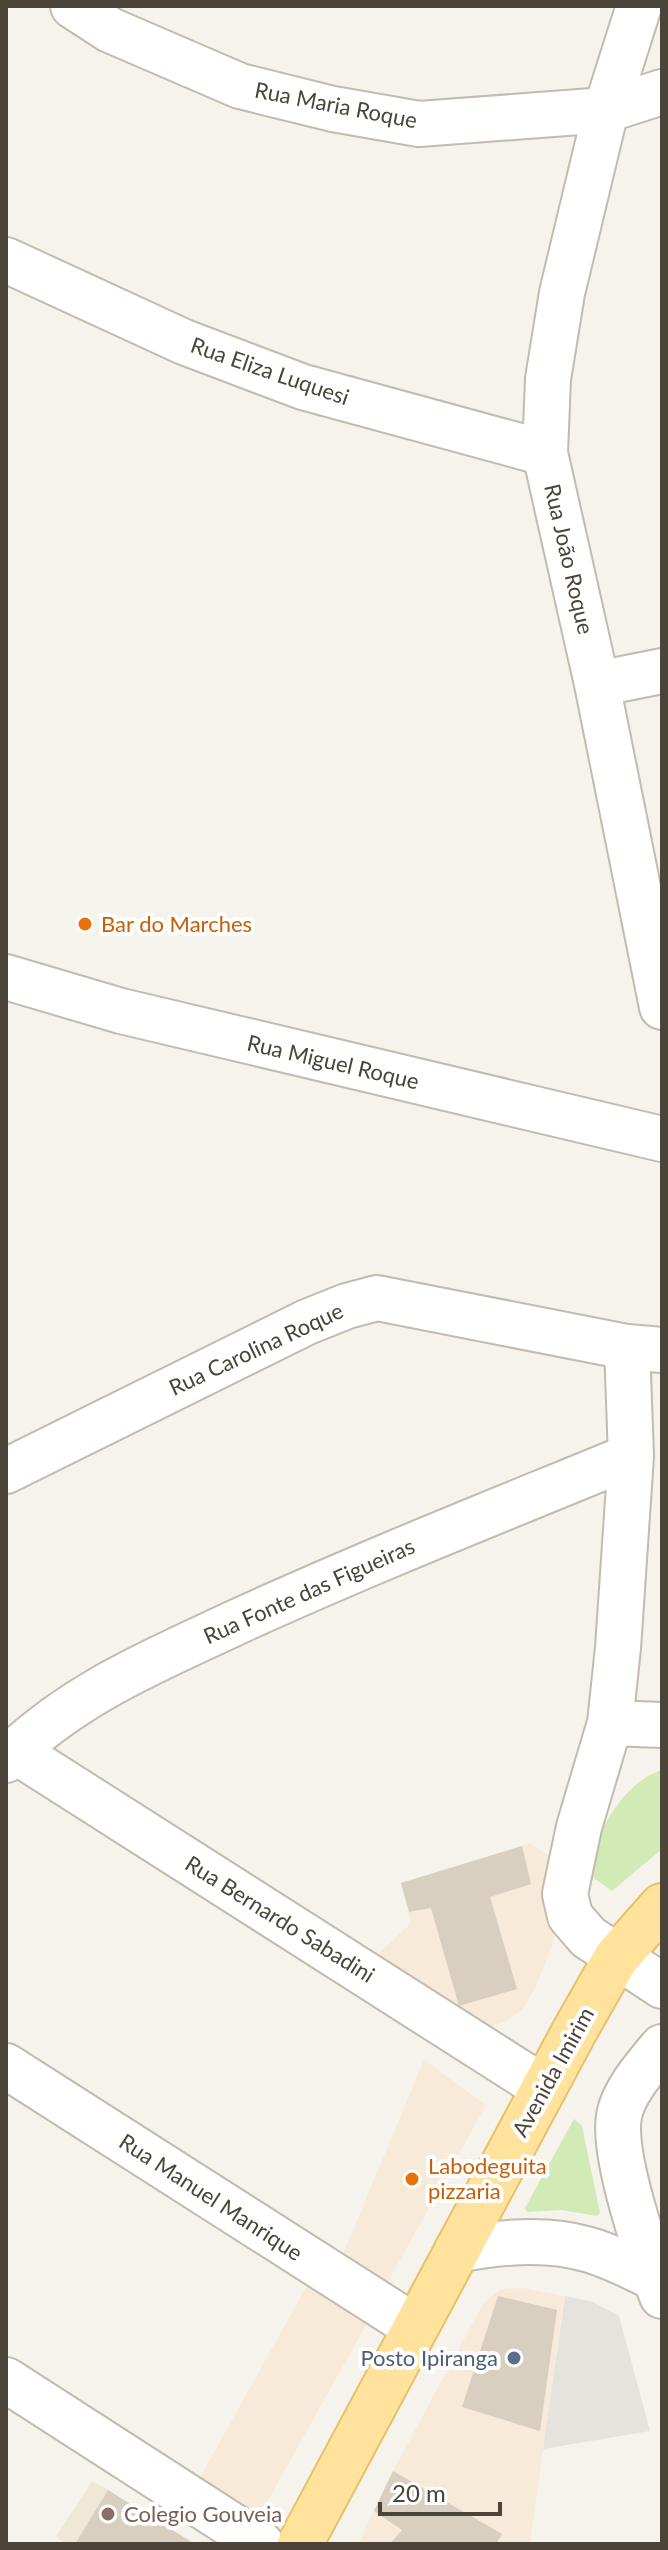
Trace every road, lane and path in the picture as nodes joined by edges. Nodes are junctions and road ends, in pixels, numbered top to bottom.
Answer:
1 (73, 6) edge
2 (639, 6) edge
3 (662, 92) edge
4 (606, 110) junction
5 (6, 260) edge
6 (545, 453) junction
7 (662, 671) edge
8 (597, 684) junction
9 (6, 977) edge
10 (662, 1007) edge
11 (662, 1139) edge
12 (644, 1349) edge
13 (631, 1456) junction
14 (6, 1471) edge
15 (610, 1723) junction
16 (662, 1725) edge
17 (11, 1756) edge
18 (662, 1906) edge
19 (616, 1958) junction
20 (662, 1986) edge
21 (662, 2047) edge
22 (6, 2066) edge
23 (544, 2088) junction
24 (457, 2250) junction
25 (658, 2287) edge
26 (415, 2327) junction
27 (6, 2380) edge
28 (261, 2544) edge
29 (300, 2544) edge

1 - 4 street, Rua Maria Roque
2 - 4 street, Rua João Roque
3 - 4 street, Rua Maria Roque
4 - 6 street, Rua João Roque
5 - 6 street, Rua Eliza Luquesi
6 - 8 street, Rua João Roque
7 - 8 street
8 - 10 street, Rua João Roque
9 - 11 street, Rua Miguel Roque
12 - 13 street
12 - 14 street, Rua Carolina Roque
13 - 15 street
13 - 17 street, Rua Fonte das Figueiras
15 - 16 street
15 - 19 street
17 - 23 street, Rua Bernardo Sabadini
18 - 19 main road, Avenida Imirim
19 - 20 street
19 - 23 main road, Avenida Imirim
21 - 25 street
22 - 26 street, Rua Manuel Manrique
23 - 24 main road, Avenida Imirim
24 - 25 street
24 - 26 main road, Avenida Imirim
26 - 29 main road, Avenida Imirim
27 - 28 street

